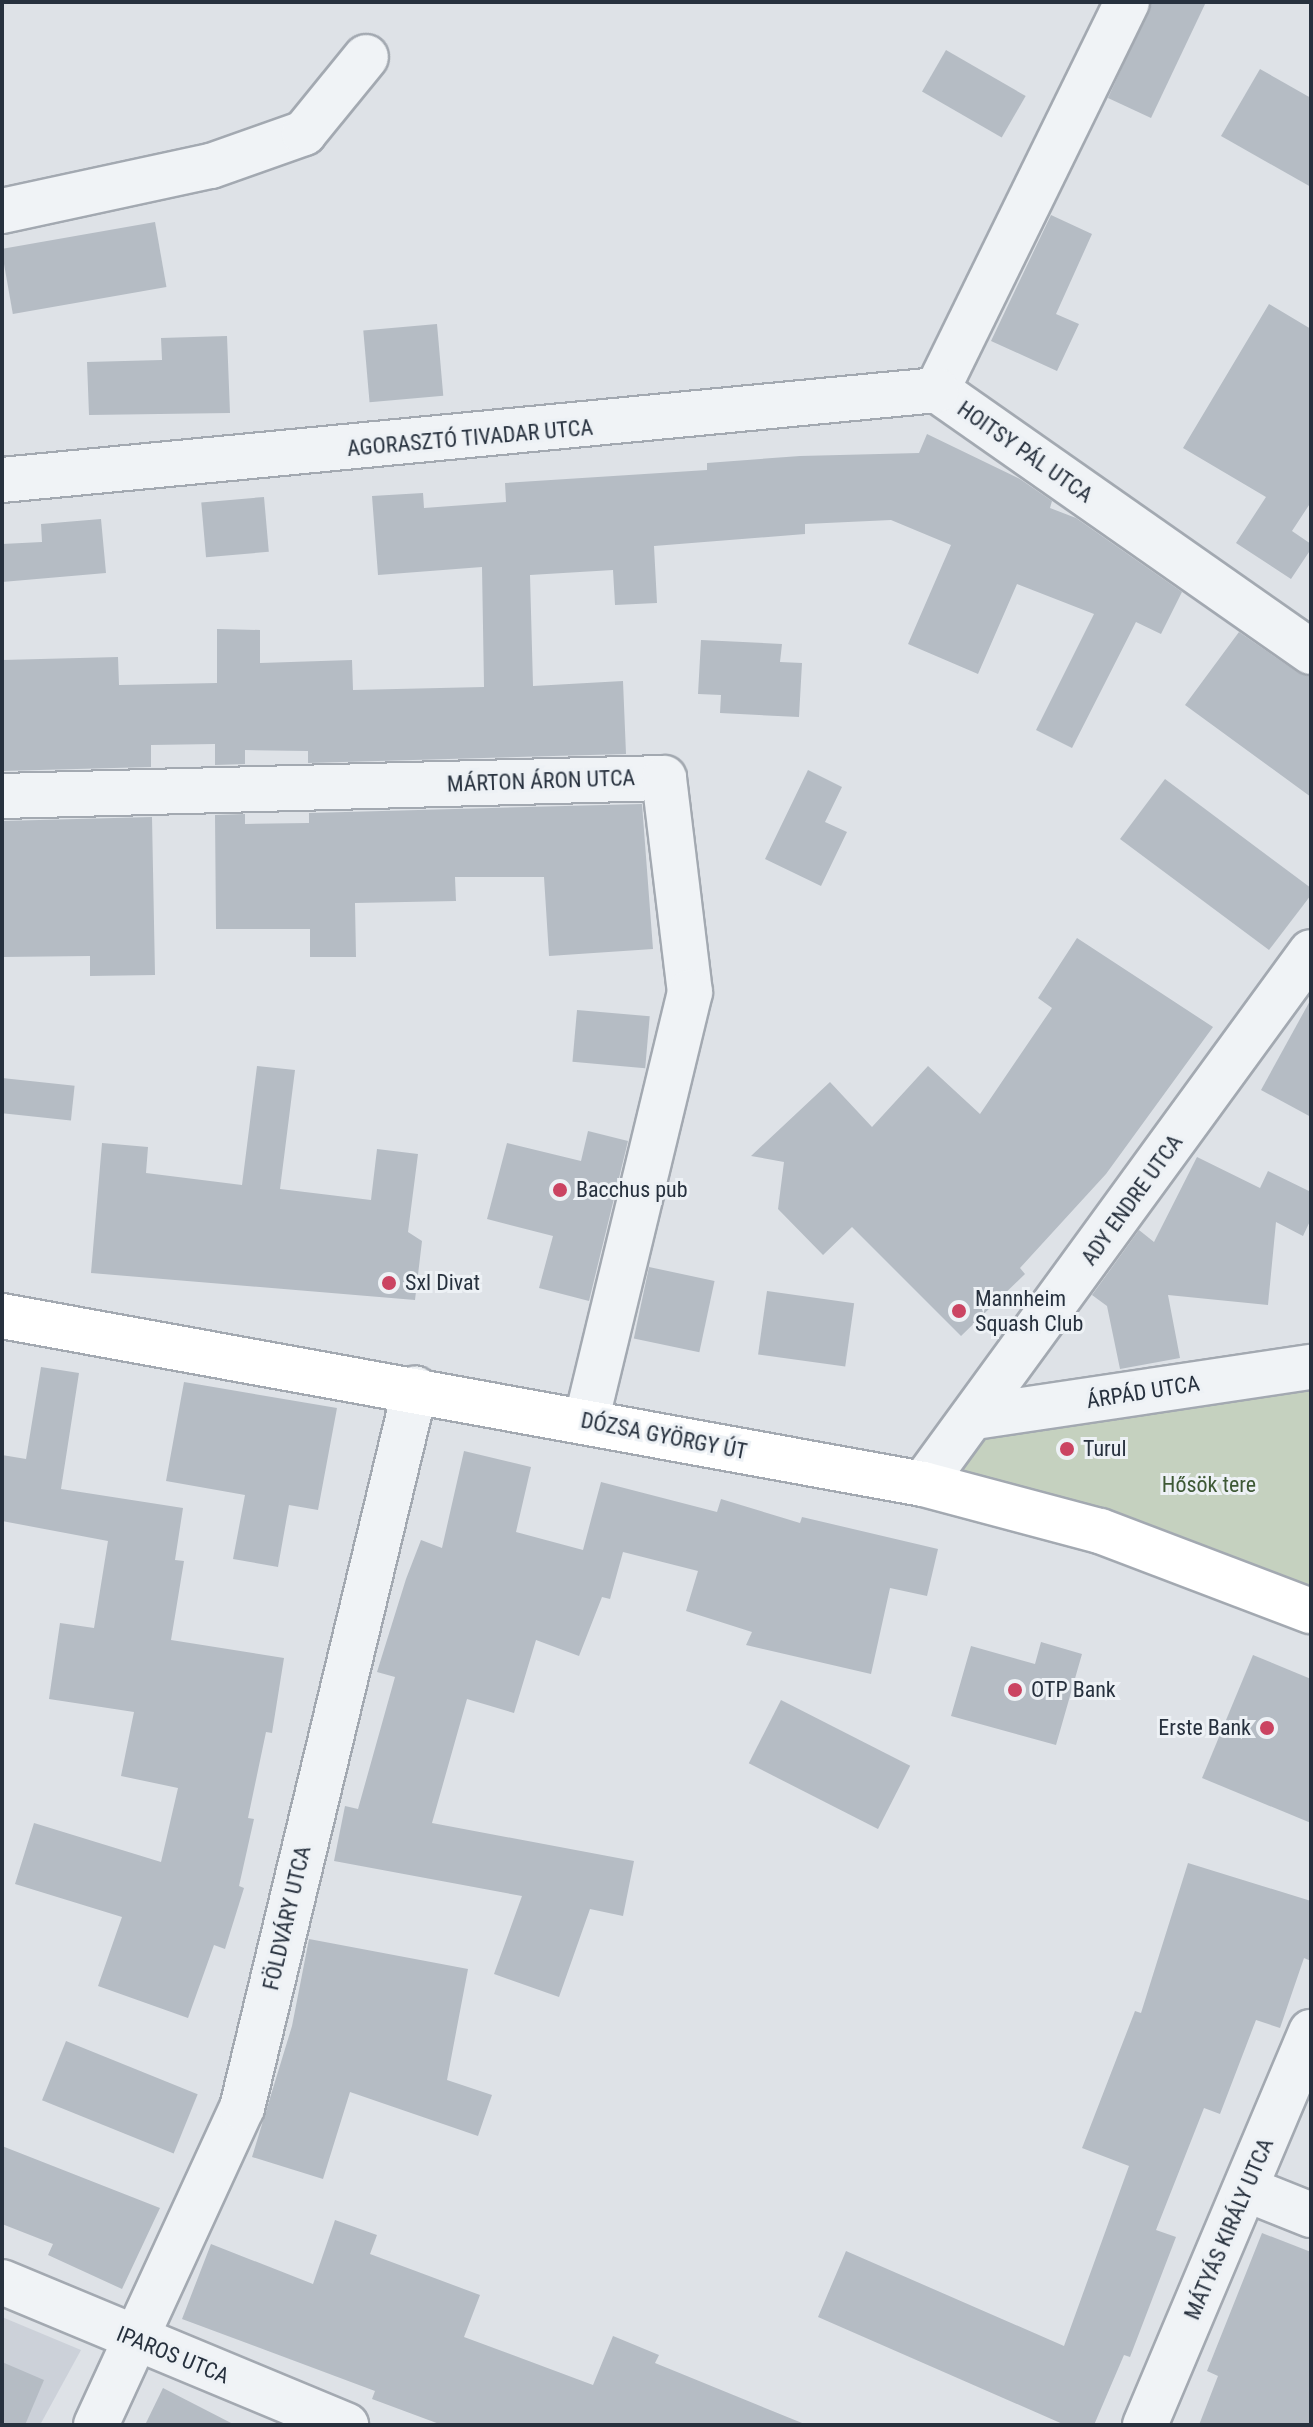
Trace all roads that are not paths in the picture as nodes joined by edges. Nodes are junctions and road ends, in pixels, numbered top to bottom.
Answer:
1 (1127, 2) edge
2 (366, 57) dead end
3 (2, 211) edge
4 (937, 390) junction
5 (2, 480) edge
6 (1311, 652) edge
7 (2, 796) edge
8 (1311, 952) edge
9 (2, 1316) edge
10 (1311, 1367) edge
11 (415, 1389) junction
12 (975, 1417) junction
13 (586, 1421) junction
14 (923, 1484) junction
15 (1311, 1611) edge
16 (1311, 2032) edge
17 (1246, 2189) junction
18 (1311, 2215) edge
19 (2, 2282) edge
20 (137, 2342) junction
21 (96, 2425) edge
22 (346, 2425) edge
23 (1145, 2425) edge

1 - 4 street, HOITSY PÁL UTCA
2 - 3 street
4 - 5 street, AGORASZTÓ TIVADAR UTCA
4 - 6 street, HOITSY PÁL UTCA
7 - 13 street, MÁRTON ÁRON UTCA
8 - 12 street, ADY ENDRE UTCA
9 - 11 main road, DÓZSA GYÖRGY ÚT
10 - 12 street, ÁRPÁD UTCA
11 - 13 main road, DÓZSA GYÖRGY ÚT
11 - 20 street, FÖLDVÁRY UTCA
12 - 14 street, ADY ENDRE UTCA
13 - 14 main road, DÓZSA GYÖRGY ÚT
14 - 15 main road, DÓZSA GYÖRGY ÚT
16 - 17 street, MÁTYÁS KIRÁLY UTCA
17 - 18 street
17 - 23 street, MÁTYÁS KIRÁLY UTCA
19 - 20 street, IPAROS UTCA
20 - 21 street, FÖLDVÁRY UTCA
20 - 22 street, IPAROS UTCA

